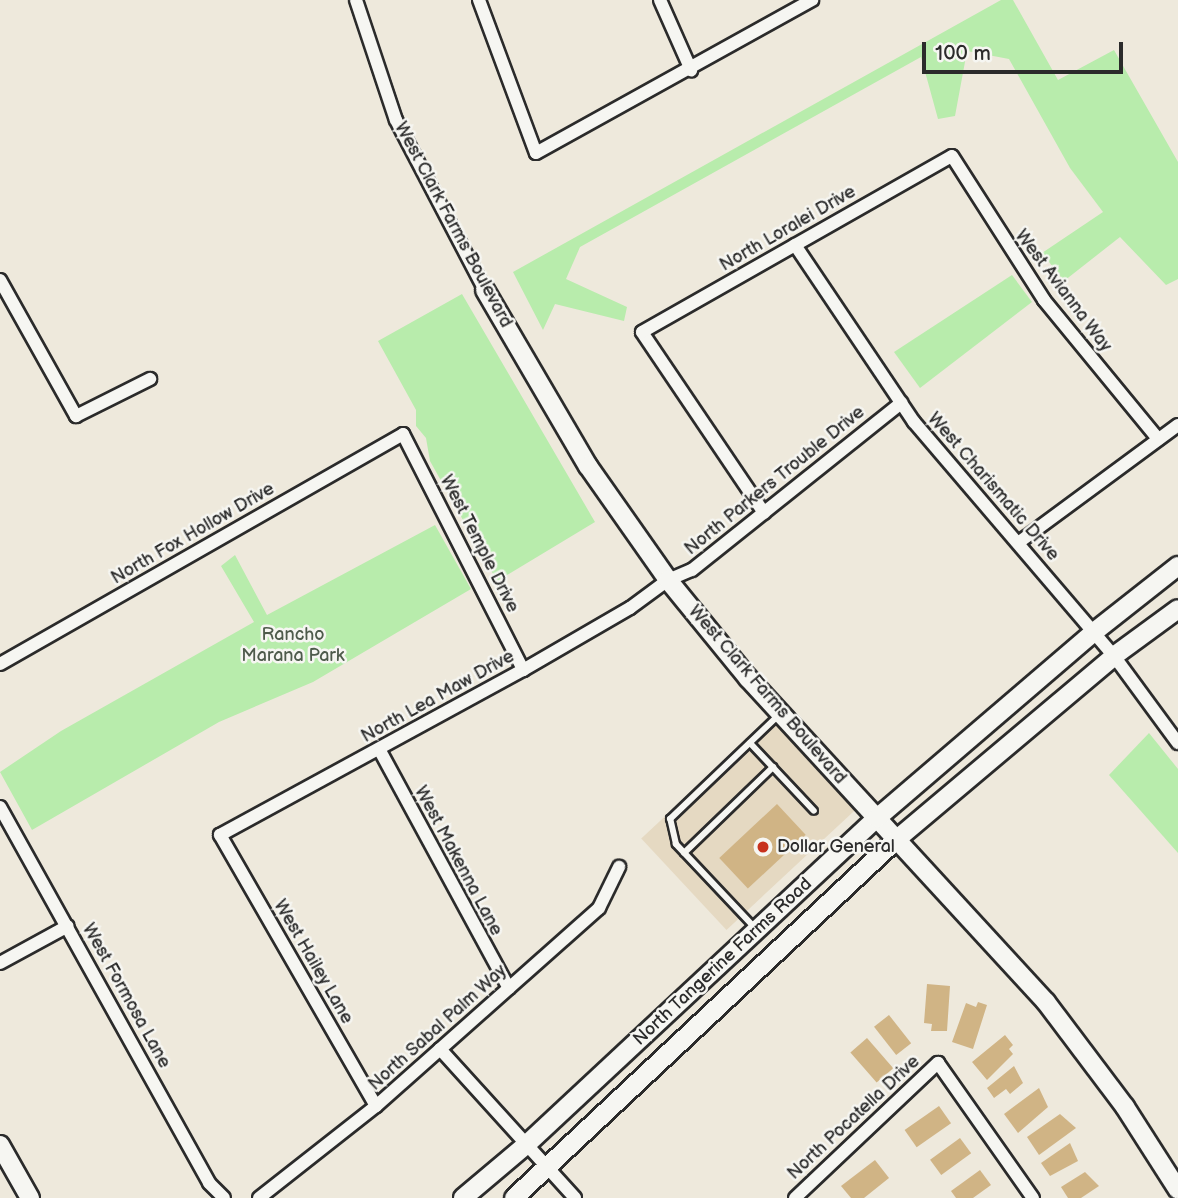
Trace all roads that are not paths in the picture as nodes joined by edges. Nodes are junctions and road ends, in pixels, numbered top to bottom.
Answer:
1 (356, 0) edge
2 (479, 0) edge
3 (660, 0) edge
4 (812, 0) edge
5 (691, 70) junction
6 (951, 156) joint
7 (795, 245) junction
8 (0, 280) edge
9 (485, 290) joint
10 (150, 379) dead end
11 (901, 403) junction
12 (1178, 425) edge
13 (403, 434) joint
14 (1157, 439) junction
15 (764, 513) junction
16 (1018, 543) junction
17 (1178, 566) edge
18 (668, 580) junction
19 (1178, 609) edge
20 (1094, 632) junction
21 (1114, 656) junction
22 (0, 664) edge
23 (523, 670) junction
24 (780, 714) junction
25 (750, 743) junction
26 (1178, 743) edge
27 (379, 750) junction
28 (773, 767) junction
29 (0, 807) edge
30 (814, 811) dead end
31 (877, 818) junction
32 (220, 835) joint
33 (897, 839) junction
34 (684, 853) junction
35 (619, 867) dead end
36 (68, 926) junction
37 (757, 930) junction
38 (0, 963) edge
39 (509, 988) junction
40 (440, 1049) junction
41 (376, 1106) junction
42 (0, 1144) edge
43 (526, 1145) junction
44 (5, 1164) edge
45 (549, 1170) junction
46 (806, 1188) junction
47 (1178, 1190) edge
48 (30, 1198) edge
49 (224, 1198) edge
50 (259, 1198) edge
51 (463, 1198) edge
52 (514, 1198) edge
53 (575, 1198) edge
54 (794, 1198) edge
55 (815, 1198) edge
56 (1033, 1198) edge

1 - 9 street, West Clark Farms Boulevard
2 - 5 street
3 - 5 street
4 - 5 street
6 - 7 street, North Loralei Drive
6 - 14 street, West Avianna Way
7 - 11 street, West Charismatic Drive
7 - 15 street, North Loralei Drive
8 - 10 street
9 - 18 street, West Clark Farms Boulevard
11 - 15 street, North Parkers Trouble Drive
11 - 16 street, West Charismatic Drive
12 - 14 street
13 - 22 street, North Fox Hollow Drive
13 - 23 street, West Temple Drive
14 - 16 street
15 - 18 street, North Parkers Trouble Drive
16 - 20 street, West Charismatic Drive
17 - 20 street, North Tangerine Farms Road
18 - 23 street, North Lea Maw Drive
18 - 24 street, West Clark Farms Boulevard
19 - 21 street, North Tangerine Farms Road
20 - 21 street, West Charismatic Drive
20 - 31 street, North Tangerine Farms Road
21 - 26 street, West Charismatic Drive
21 - 33 street, North Tangerine Farms Road
23 - 27 street, North Lea Maw Drive
24 - 25 lane
24 - 31 street, West Clark Farms Boulevard
25 - 28 lane
25 - 34 lane
27 - 32 street, North Lea Maw Drive
27 - 39 street, West Makenna Lane
28 - 30 lane
28 - 34 lane
29 - 36 street, West Formosa Lane
31 - 33 street, West Clark Farms Boulevard
31 - 37 street, North Tangerine Farms Road
32 - 41 street, West Hailey Lane
33 - 45 street, North Tangerine Farms Road
33 - 47 street, West Clark Farms Boulevard
34 - 37 lane
35 - 39 street, North Sabal Palm Way
36 - 38 street
36 - 49 street, West Formosa Lane
37 - 43 street, North Tangerine Farms Road
39 - 40 street, North Sabal Palm Way
40 - 41 street, North Sabal Palm Way
40 - 43 street
41 - 50 street, North Sabal Palm Way
42 - 44 street
43 - 45 street
43 - 51 street, North Tangerine Farms Road
44 - 48 street
45 - 52 street, North Tangerine Farms Road
45 - 53 street
46 - 54 street, North Pocatella Drive
46 - 55 street
46 - 56 street, North Pocatella Drive

